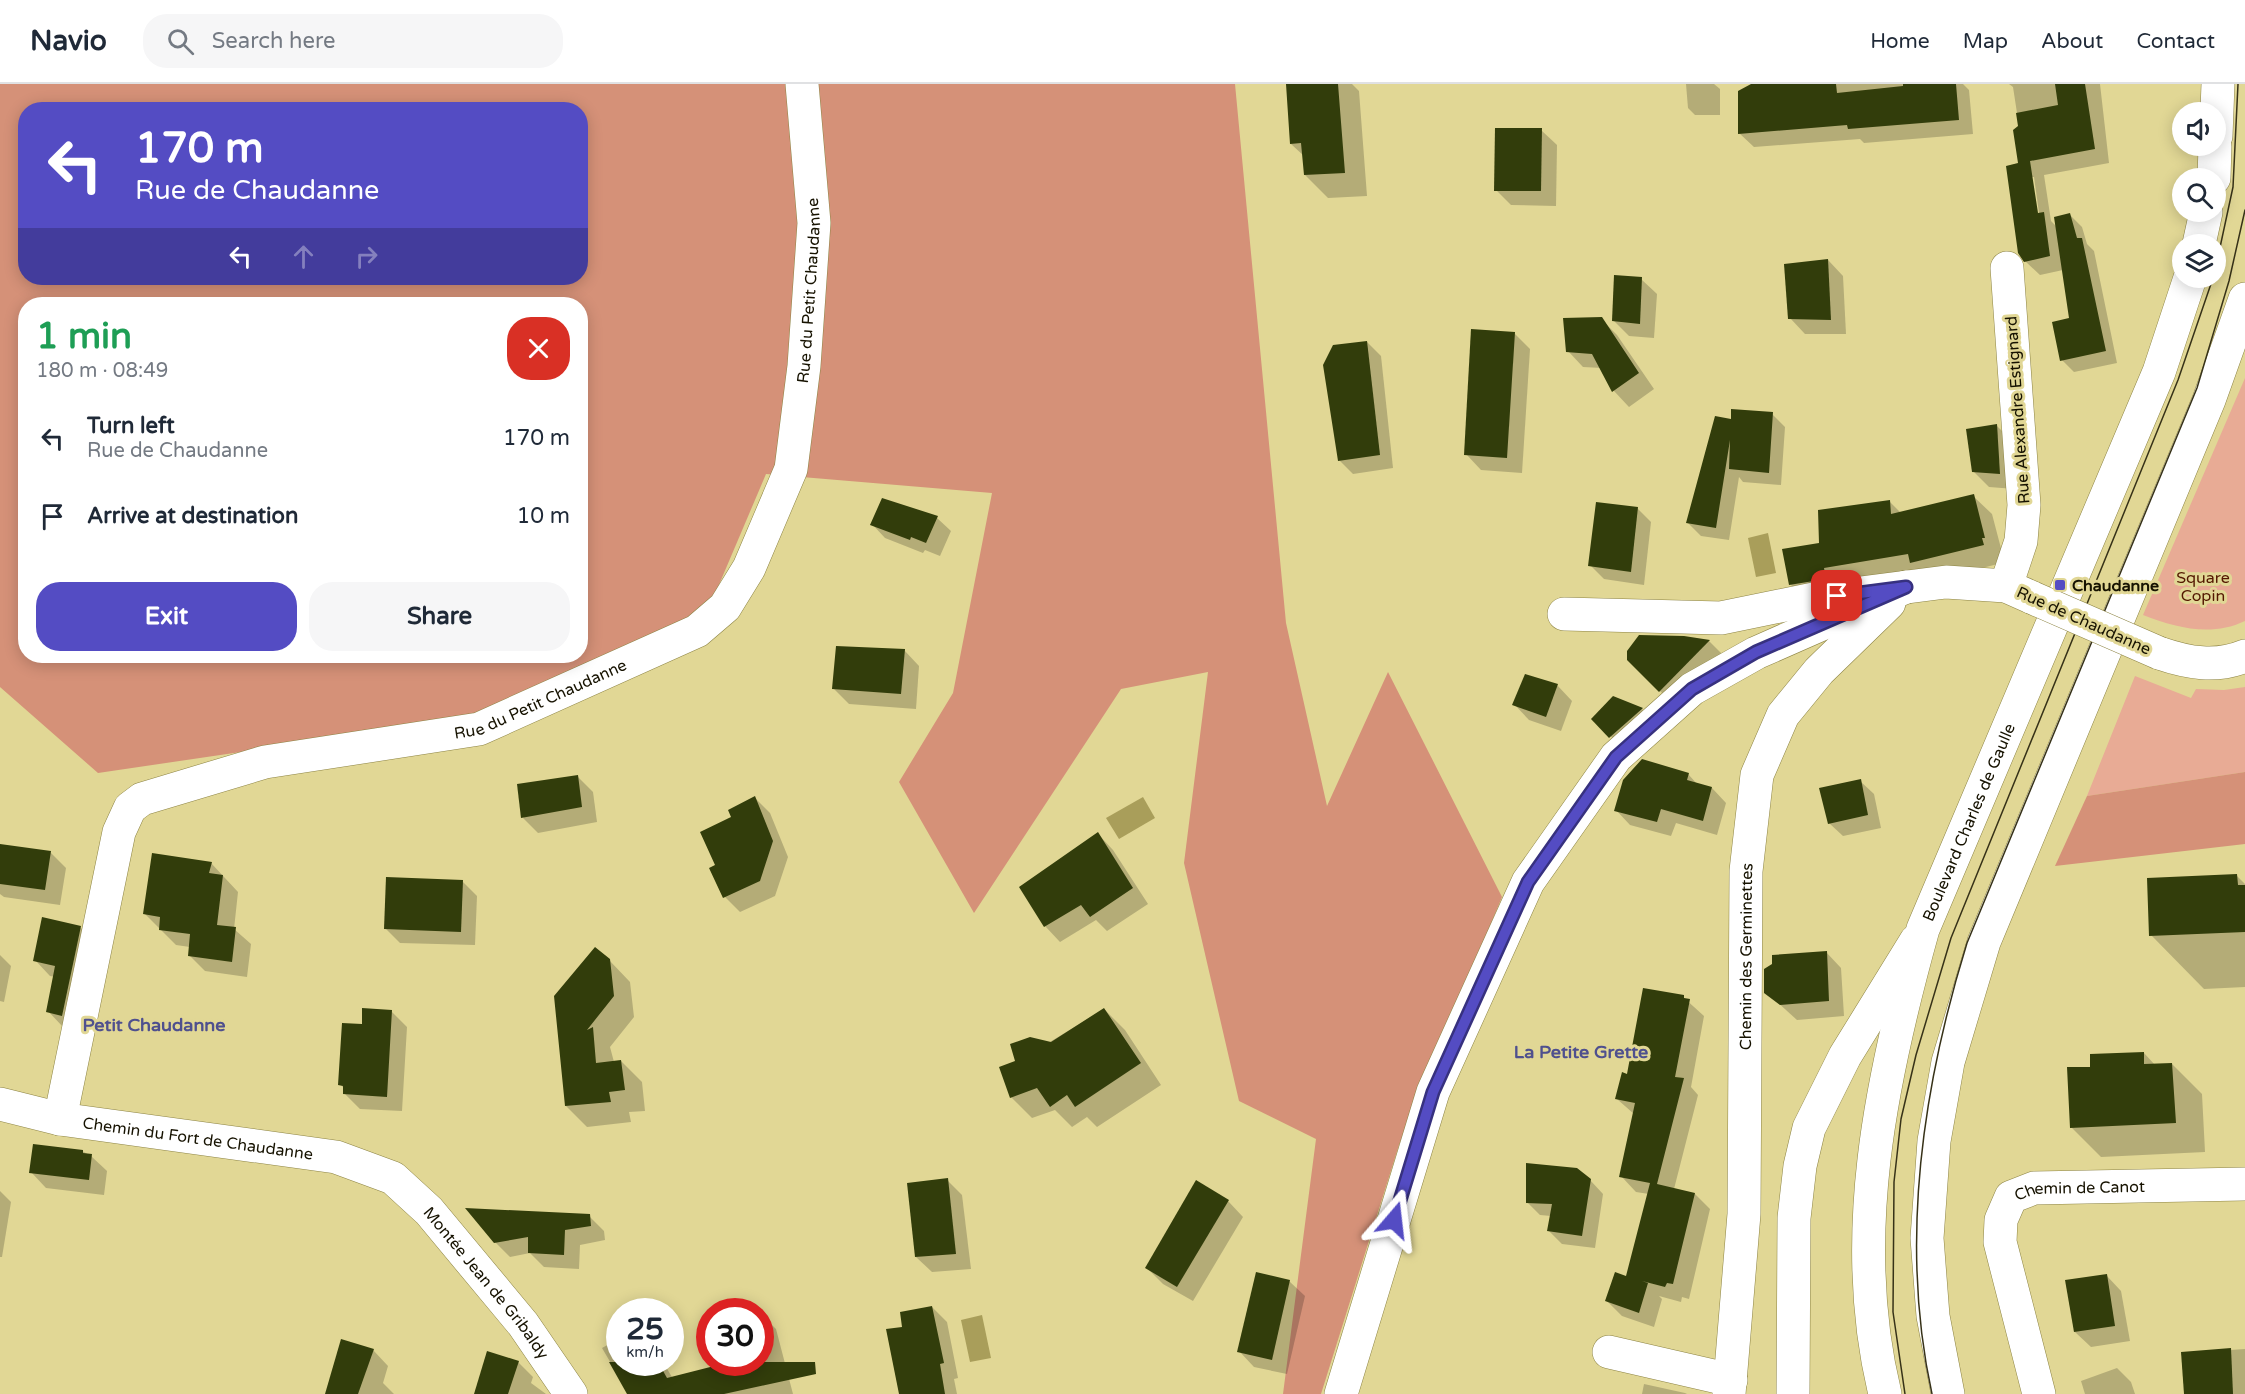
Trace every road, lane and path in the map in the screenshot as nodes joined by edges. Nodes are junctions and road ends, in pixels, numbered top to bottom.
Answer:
1 (802, 84) edge
2 (2218, 84) edge
3 (2217, 102) edge
4 (2007, 268) dead end
5 (2187, 288) edge
6 (2245, 299) edge
7 (1906, 587) junction
8 (2019, 592) junction
9 (1564, 614) dead end
10 (2245, 656) edge
11 (1923, 929) junction
12 (0, 1104) edge
13 (60, 1119) junction
14 (393, 1178) joint
15 (2245, 1184) edge
16 (1609, 1352) dead end
17 (1730, 1387) edge
18 (571, 1394) edge
19 (1341, 1394) edge
20 (1793, 1394) edge
21 (1885, 1394) edge
22 (1948, 1394) edge
23 (2039, 1394) edge

1 - 13 street, Rue du Petit Chaudanne
2 - 3 street
4 - 8 street, Rue Alexandre Estignard
5 - 11 street, Boulevard Charles de Gaulle
6 - 22 street
7 - 8 street, Rue de Chaudanne
7 - 9 street, Rue de Chaudanne
7 - 17 street, Chemin des Germinettes
7 - 19 street
8 - 10 street, Rue de Chaudanne, bridge
11 - 20 street
11 - 21 street, Boulevard Charles de Gaulle
12 - 13 street, Chemin du Fort de Chaudanne
13 - 14 street, Chemin du Fort de Chaudanne
14 - 18 street, Montée Jean de Gribaldy
15 - 23 street, Chemin de Canot
16 - 17 street, Chemin des Germinettes

